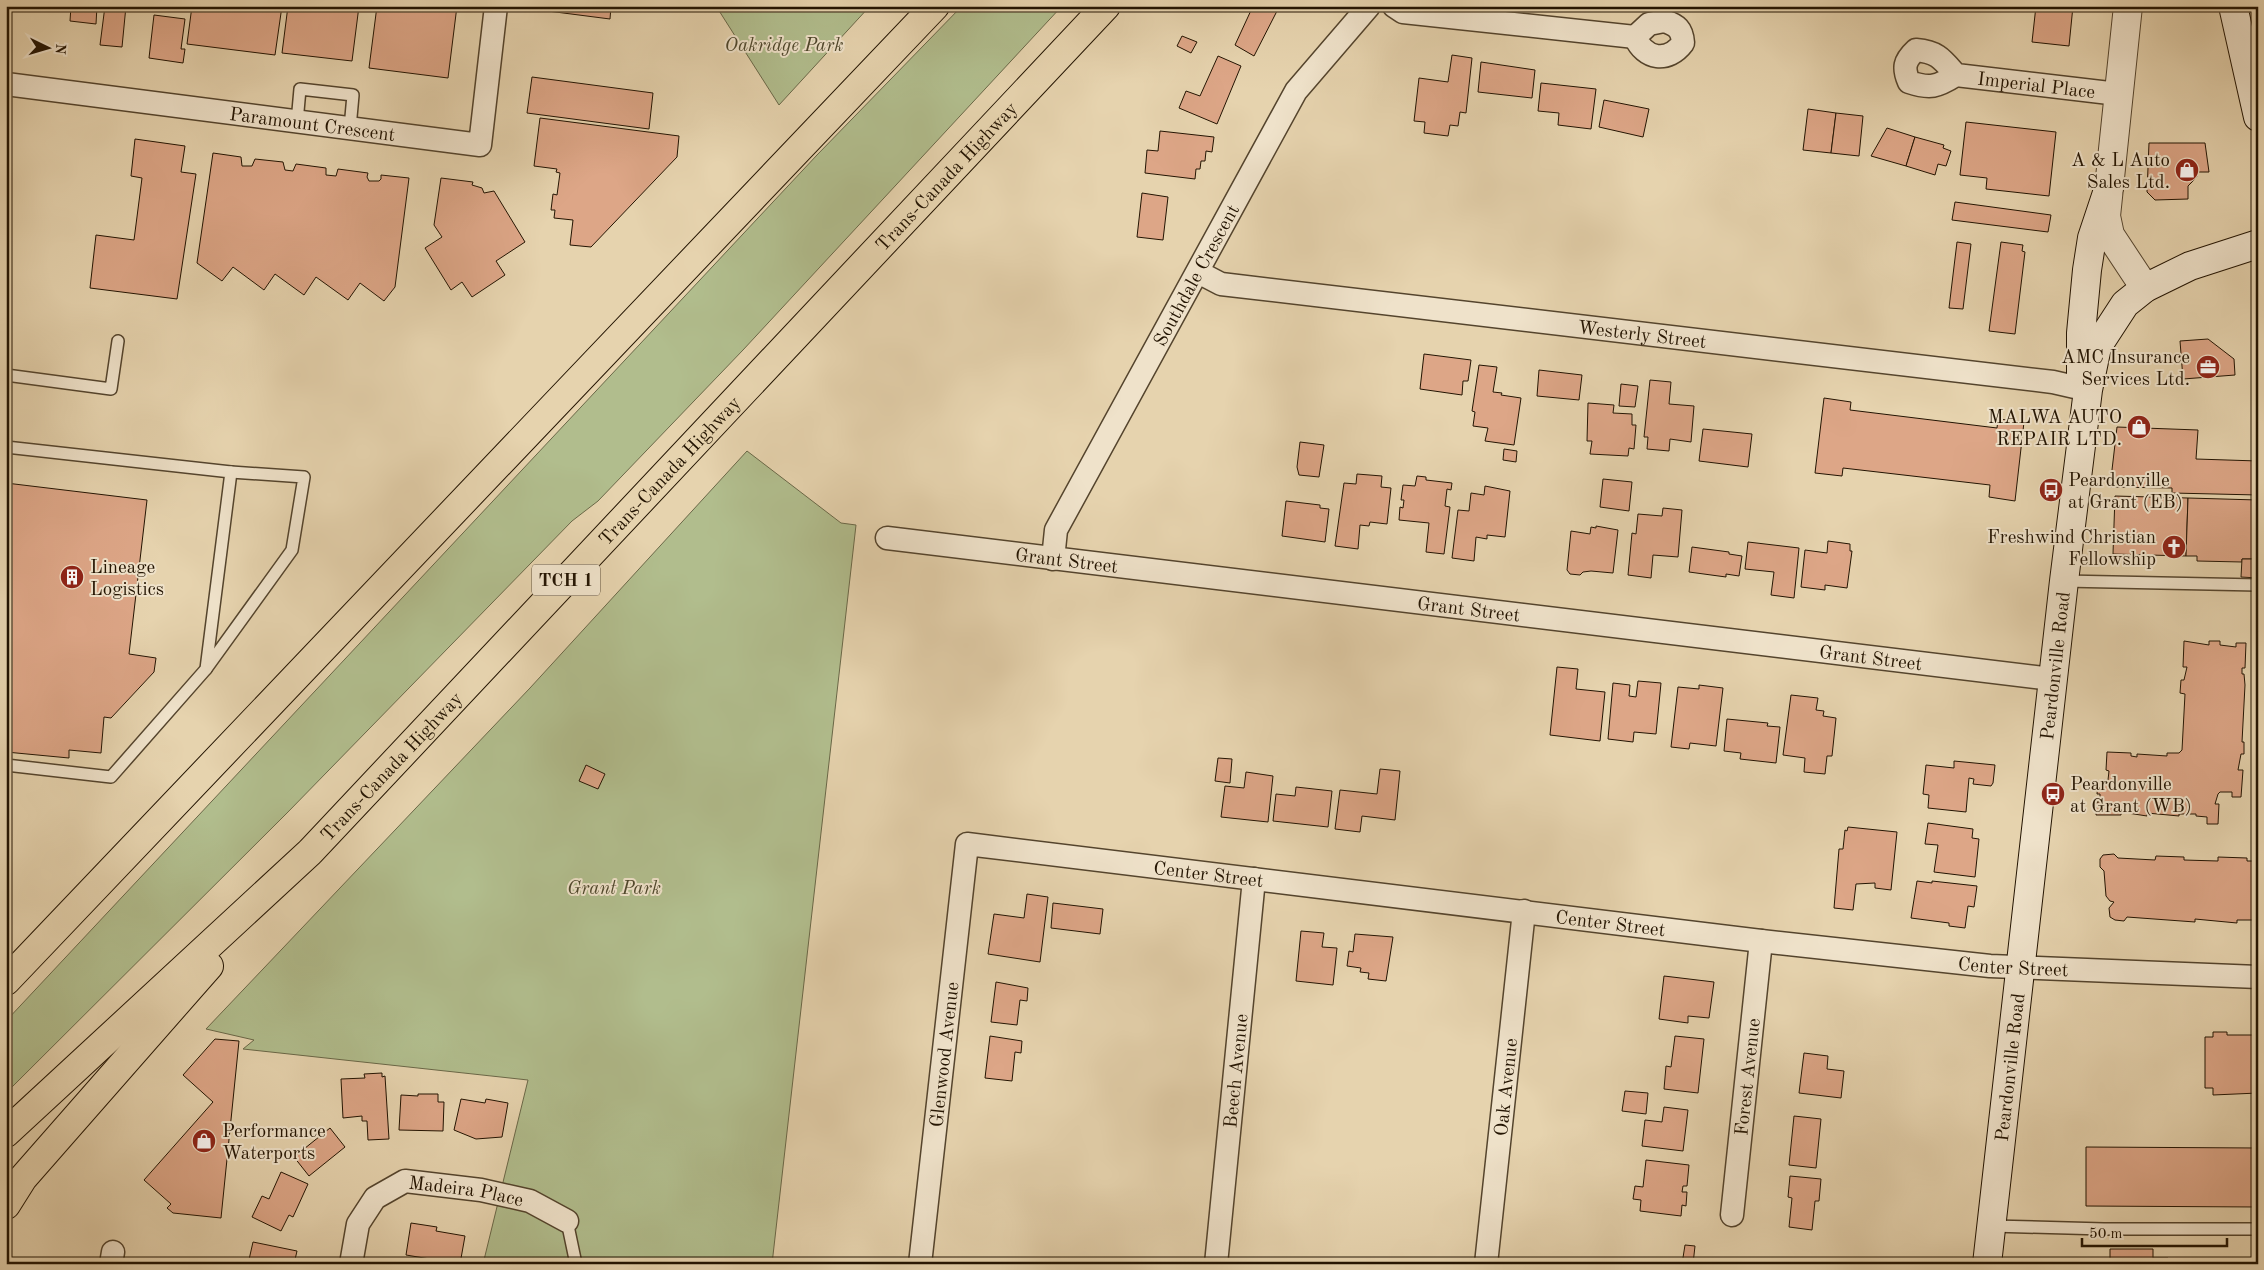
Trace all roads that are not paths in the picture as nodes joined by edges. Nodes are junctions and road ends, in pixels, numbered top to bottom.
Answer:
1 (496, 6) edge
2 (935, 6) edge
3 (1106, 6) edge
4 (1369, 6) edge
5 (1394, 6) edge
6 (2128, 6) edge
7 (2233, 6) edge
8 (1635, 37) dead end
9 (1956, 76) dead end
10 (6, 84) edge
11 (2118, 94) junction
12 (2258, 117) edge
13 (297, 122) junction
14 (350, 128) junction
15 (2109, 187) junction
16 (2258, 244) edge
17 (1198, 272) junction
18 (2145, 288) junction
19 (118, 341) dead end
20 (6, 374) edge
21 (2088, 390) junction
22 (6, 447) edge
23 (231, 472) junction
24 (887, 538) dead end
25 (1053, 559) junction
26 (2064, 581) junction
27 (2258, 585) edge
28 (206, 669) junction
29 (2052, 678) junction
30 (6, 765) edge
31 (967, 844) joint
32 (310, 852) junction
33 (1254, 879) junction
34 (1524, 911) junction
35 (1761, 940) junction
36 (2021, 968) junction
37 (2258, 977) edge
38 (6, 981) edge
39 (6, 1134) edge
40 (6, 1204) edge
41 (1732, 1215) dead end
42 (567, 1221) joint
43 (1992, 1226) junction
44 (2258, 1229) edge
45 (351, 1264) edge
46 (576, 1264) edge
47 (920, 1264) edge
48 (1216, 1264) edge
49 (1486, 1264) edge
50 (1987, 1264) edge

1 - 14 street, Paramount Crescent
2 - 38 highway
3 - 32 highway, Trans-Canada Highway / TCH 1
4 - 17 street, Southdale Crescent
5 - 8 street
6 - 11 main road
7 - 12 main road
9 - 11 street, Imperial Place
10 - 13 street, Paramount Crescent
11 - 15 main road
13 - 14 street, Paramount Crescent
13 - 14 lane
15 - 18 main road
15 - 21 main road
16 - 18 main road, Peardonville Road
17 - 21 street, Westerly Street
17 - 25 street, Southdale Crescent
18 - 21 main road, Peardonville Road
19 - 20 lane
21 - 26 main road, Peardonville Road
22 - 23 lane
23 - 28 lane
23 - 28 lane
24 - 25 street, Grant Street
25 - 29 street, Grant Street
26 - 27 lane
26 - 29 main road, Peardonville Road
28 - 30 lane
29 - 36 main road, Peardonville Road
31 - 33 street, Center Street
31 - 47 street, Glenwood Avenue
32 - 39 highway, Trans-Canada Highway / TCH 1
32 - 40 highway
33 - 34 street, Center Street
33 - 48 street, Beech Avenue
34 - 35 street, Center Street
34 - 49 street, Oak Avenue
35 - 36 street, Center Street
35 - 41 street, Forest Avenue
36 - 37 street, Center Street
36 - 43 main road, Peardonville Road
42 - 45 street, Madeira Place
42 - 46 lane
43 - 44 lane
43 - 50 main road, Peardonville Road

